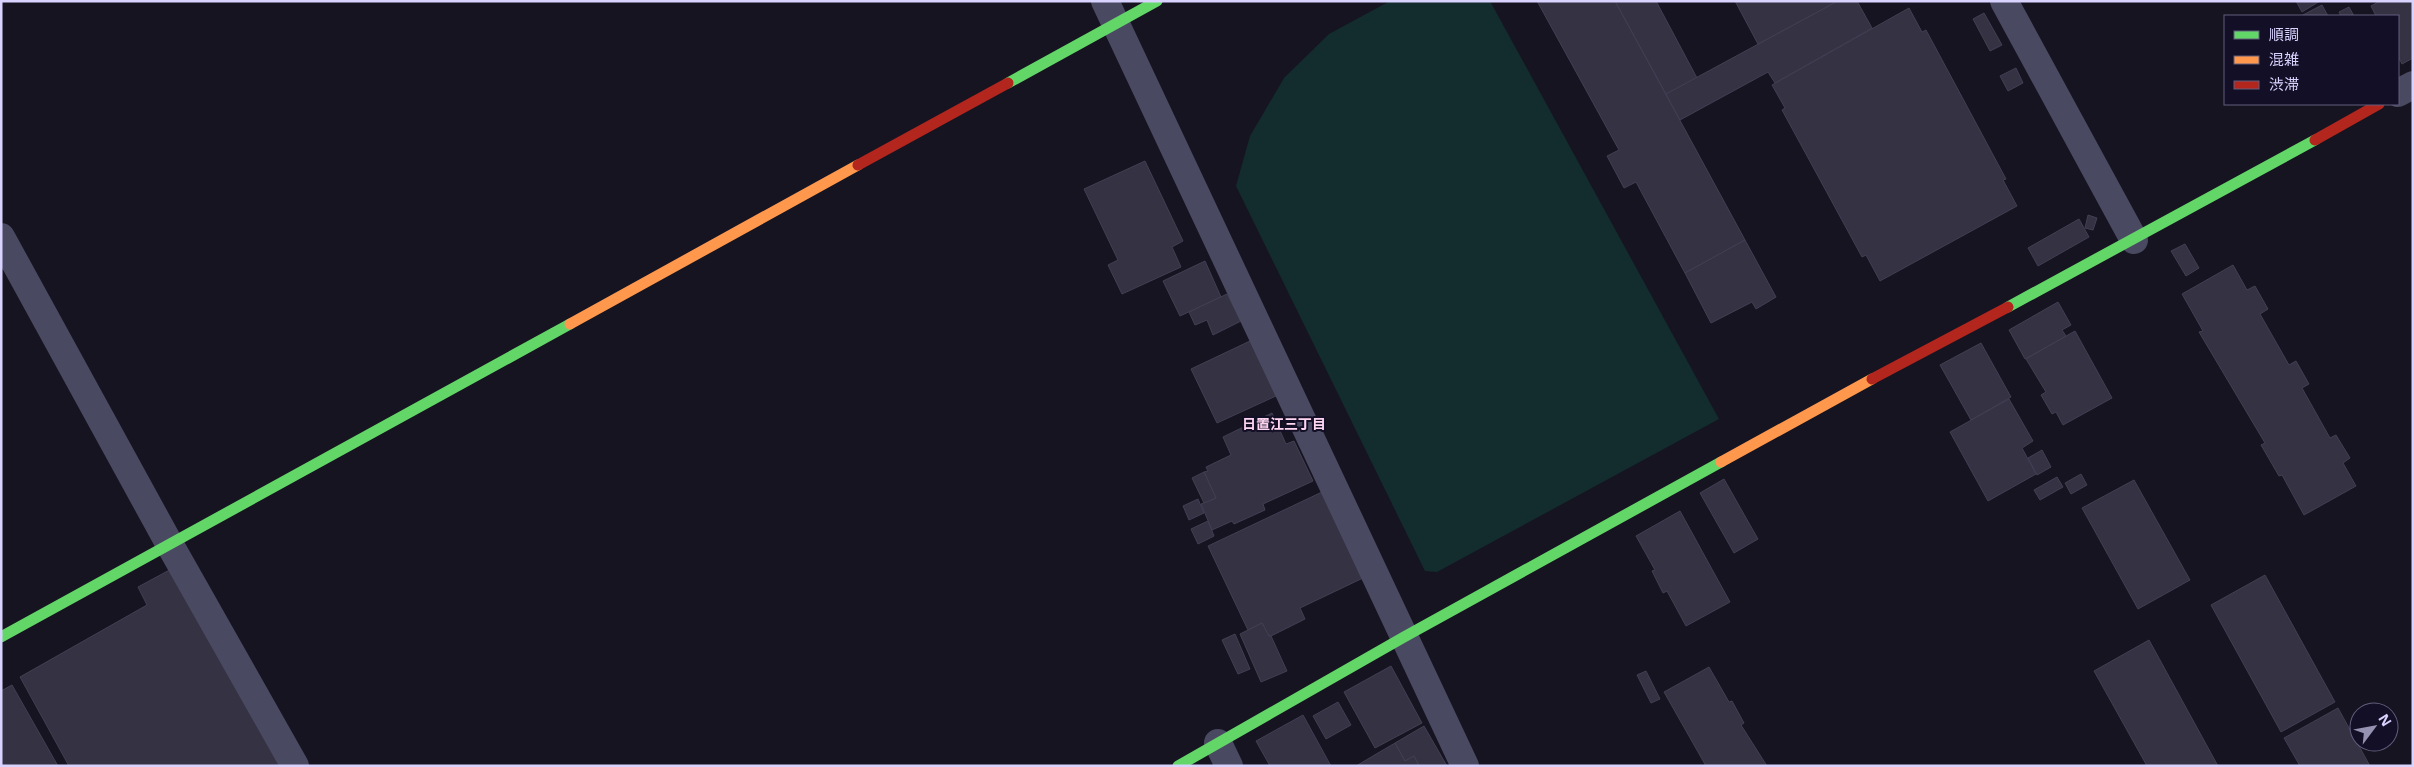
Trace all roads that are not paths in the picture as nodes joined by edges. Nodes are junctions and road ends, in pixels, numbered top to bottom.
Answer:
1 (1156, 1) edge
2 (2004, 1) edge
3 (1110, 13) edge
4 (2413, 85) edge
5 (2399, 92) edge
6 (2376, 105) edge
7 (1, 237) edge
8 (2134, 240) junction
9 (170, 545) junction
10 (1, 637) edge
11 (1404, 637) junction
12 (1223, 754) edge
13 (295, 766) edge
14 (1178, 766) edge
15 (1465, 766) edge

1 - 3 street
2 - 8 street
3 - 9 street
3 - 11 street
4 - 5 street
6 - 8 street
7 - 9 street
8 - 11 street
9 - 10 street
9 - 13 street
11 - 12 street
11 - 15 street
12 - 14 street

